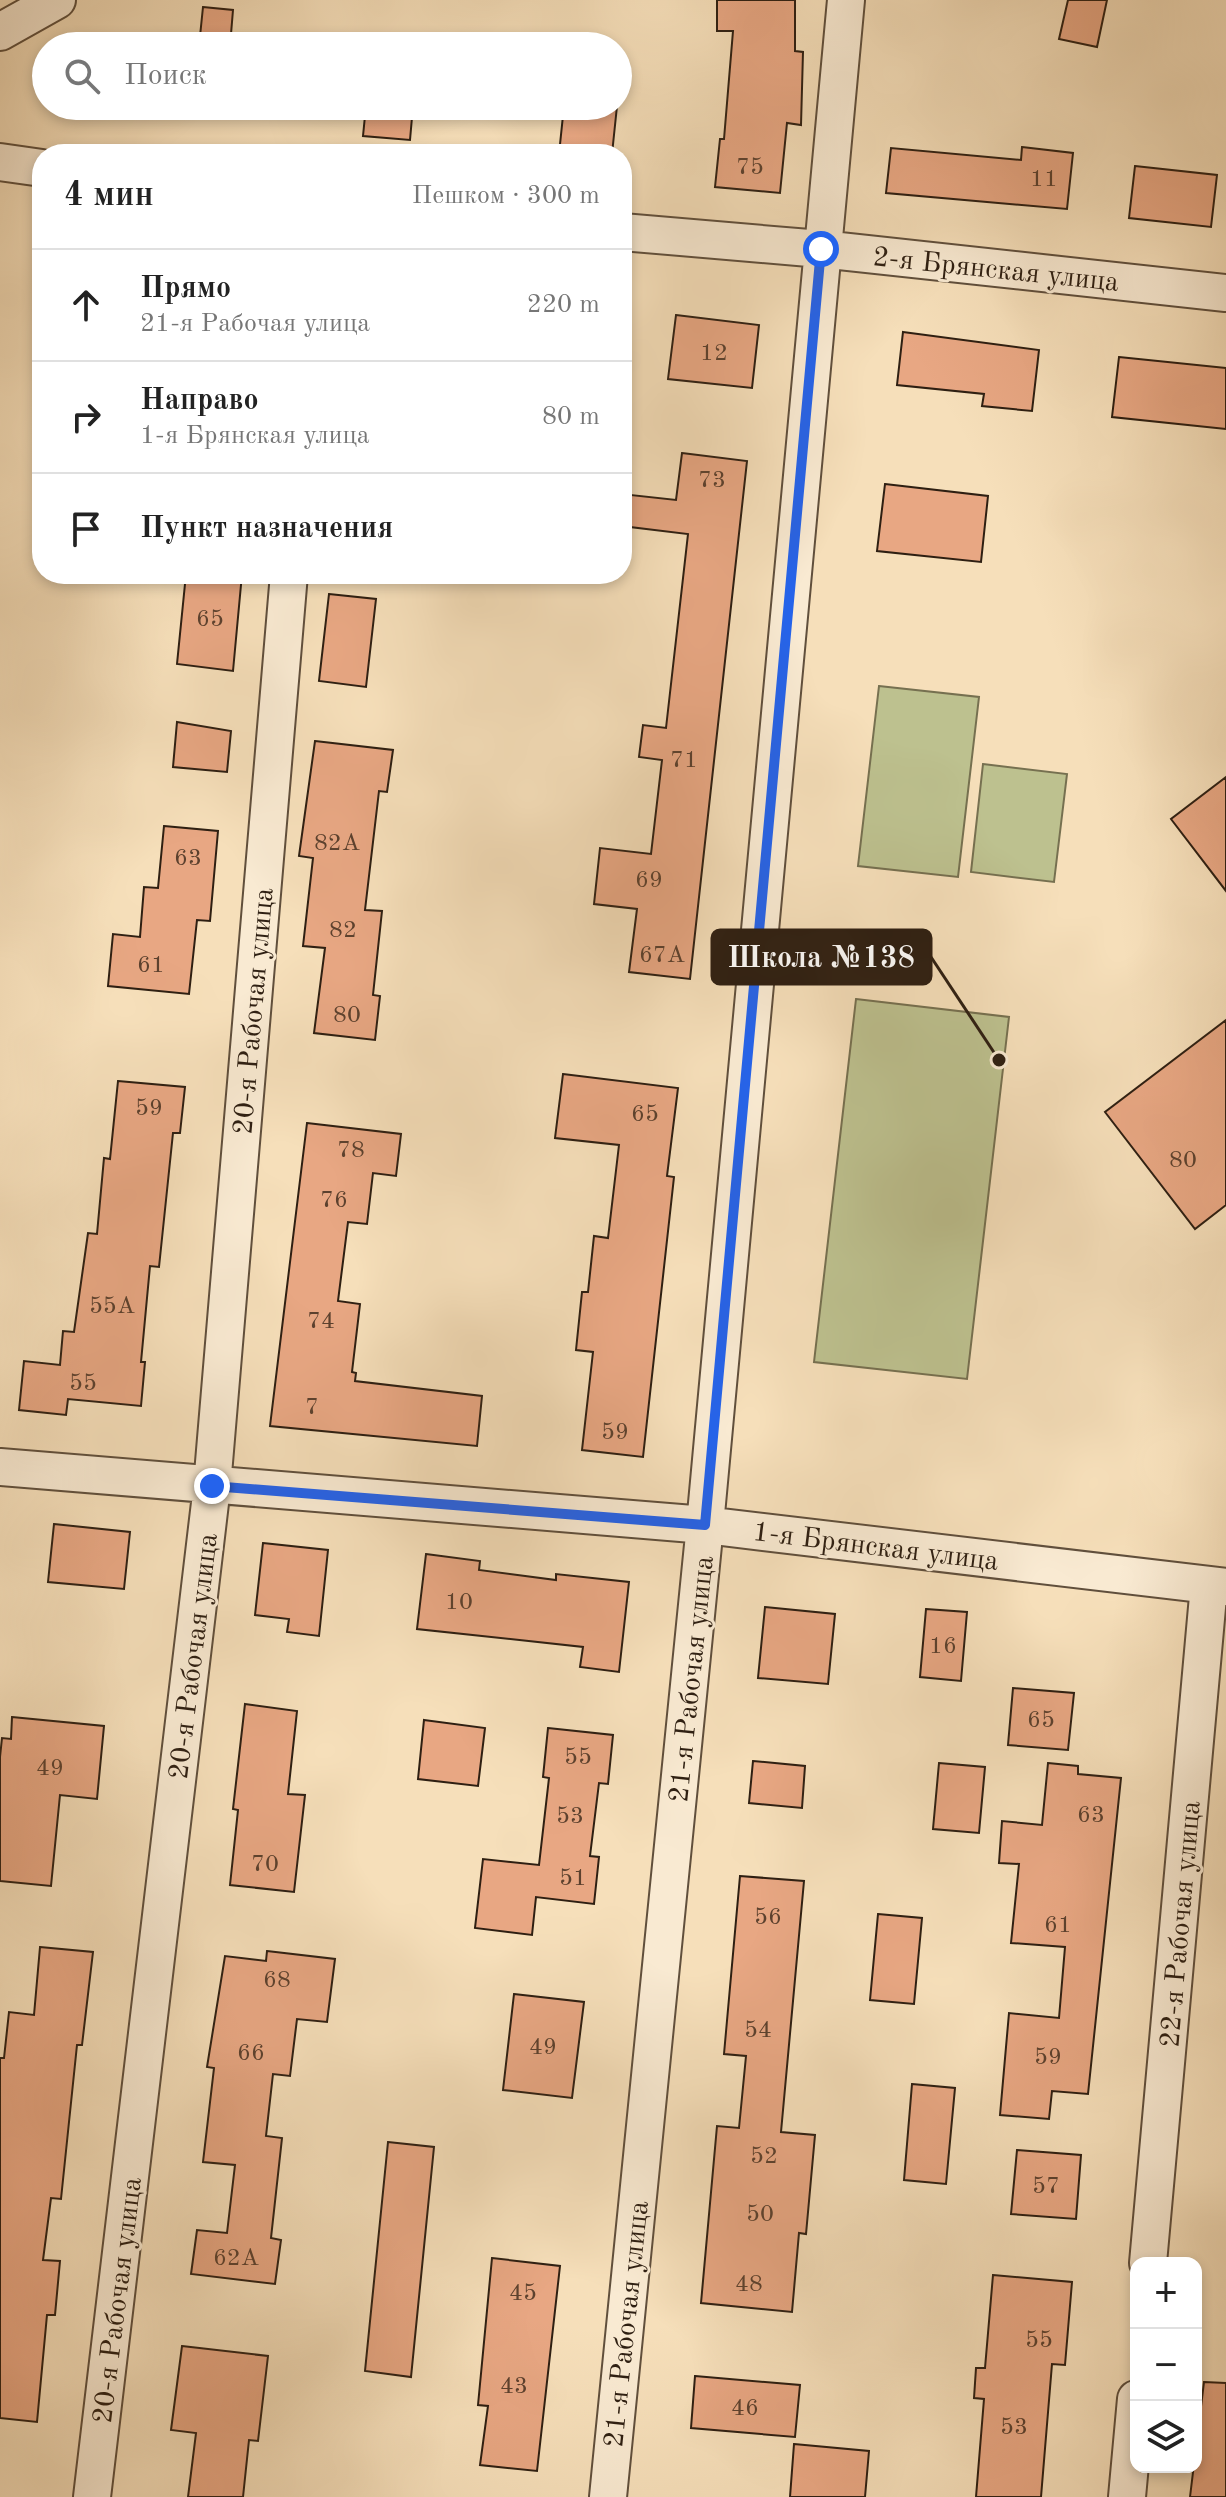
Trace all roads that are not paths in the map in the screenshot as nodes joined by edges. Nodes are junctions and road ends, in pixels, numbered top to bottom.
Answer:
1 (57, 0) edge
2 (846, 0) edge
3 (0, 32) edge
4 (0, 162) edge
5 (32, 167) edge
6 (632, 233) edge
7 (821, 249) junction
8 (1226, 293) edge
9 (288, 584) edge
10 (0, 1467) edge
11 (212, 1486) junction
12 (705, 1525) junction
13 (1218, 1586) edge
14 (1149, 2257) edge
15 (1136, 2401) edge
16 (92, 2497) edge
17 (608, 2497) edge
18 (1127, 2497) edge

1 - 3 street
2 - 7 street, 21-я Рабочая улица
4 - 5 street
6 - 7 street, 2-я Брянская улица
7 - 8 street, 2-я Брянская улица
7 - 12 street, 21-я Рабочая улица
9 - 11 street, 20-я Рабочая улица
10 - 11 street, 1-я Брянская улица
11 - 12 street, 1-я Брянская улица
11 - 16 street, 20-я Рабочая улица
12 - 13 street, 1-я Брянская улица
12 - 17 street, 21-я Рабочая улица
13 - 14 street, 22-я Рабочая улица
15 - 18 street

